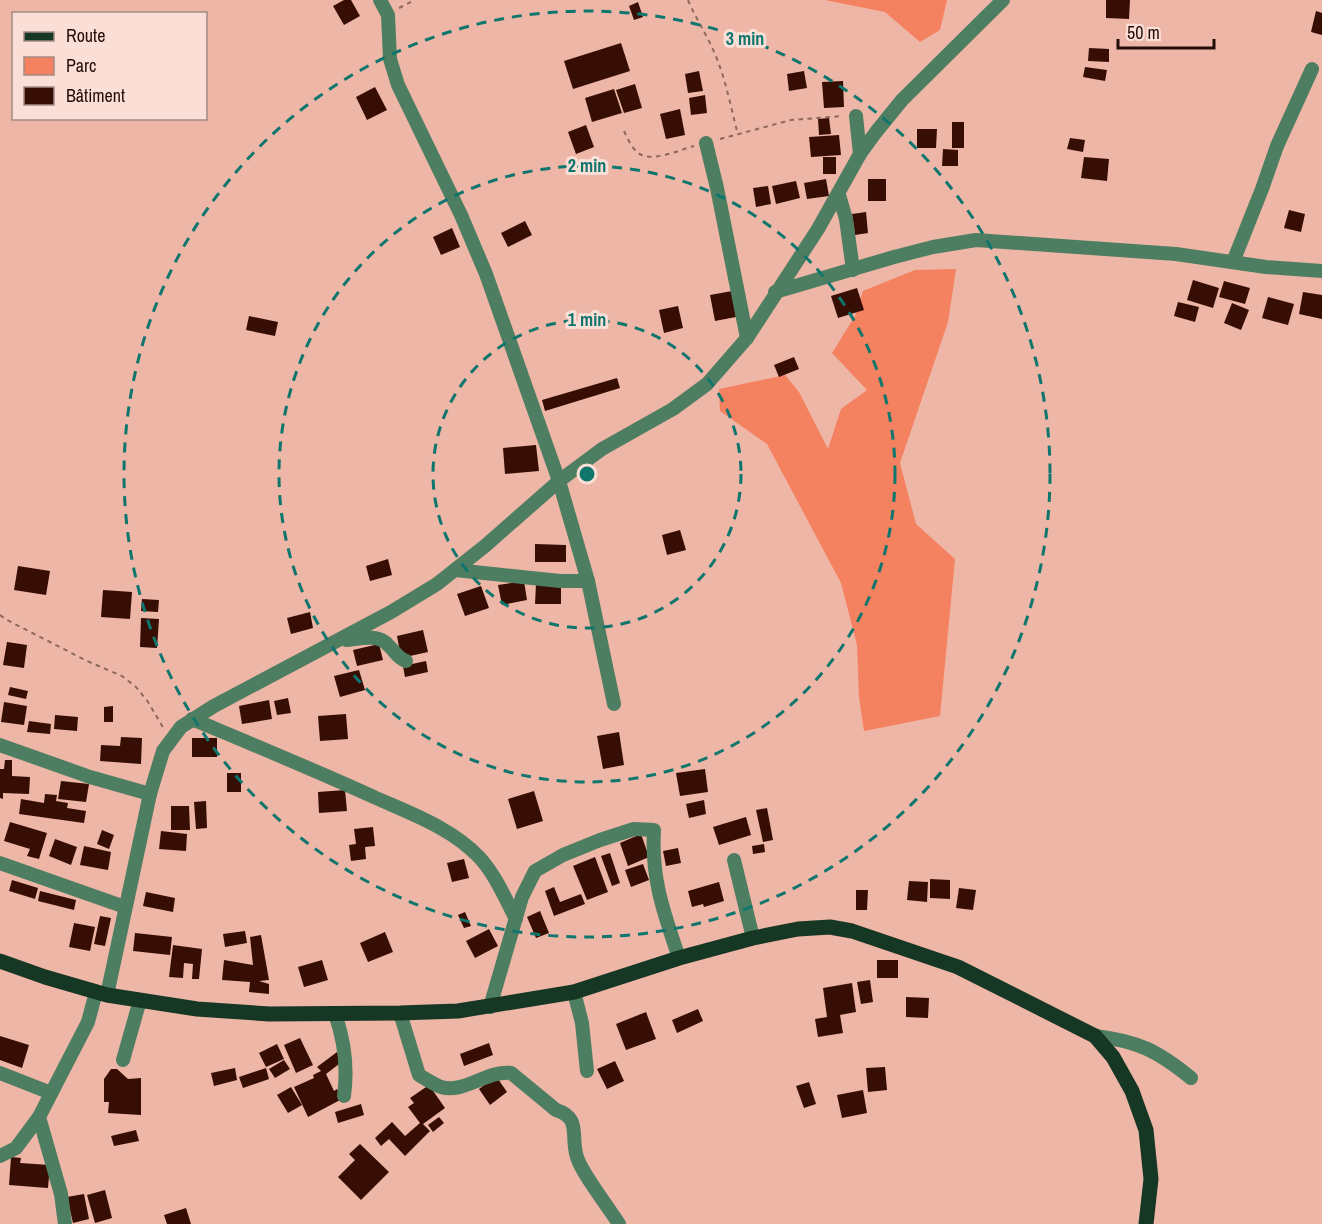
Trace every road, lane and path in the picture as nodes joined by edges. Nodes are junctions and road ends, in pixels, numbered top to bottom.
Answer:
1 (380, 0) edge
2 (415, 0) edge
3 (688, 0) edge
4 (1003, 0) edge
5 (388, 15) junction
6 (1312, 69) dead end
7 (856, 116) joint
8 (624, 131) dead end
9 (738, 135) junction
10 (706, 142) junction
11 (860, 154) junction
12 (839, 195) junction
13 (1233, 261) junction
14 (853, 270) junction
15 (1322, 271) edge
16 (775, 292) junction
17 (747, 338) junction
18 (559, 481) junction
19 (455, 570) junction
20 (588, 581) junction
21 (0, 615) edge
22 (338, 641) junction
23 (406, 661) dead end
24 (614, 704) dead end
25 (192, 719) junction
26 (171, 738) junction
27 (0, 745) edge
28 (150, 794) junction
29 (734, 860) dead end
30 (0, 863) edge
31 (125, 907) junction
32 (516, 919) junction
33 (753, 938) junction
34 (679, 958) junction
35 (0, 961) edge
36 (574, 992) junction
37 (102, 993) junction
38 (140, 1000) junction
39 (490, 1007) junction
40 (400, 1013) junction
41 (335, 1014) junction
42 (1095, 1036) junction
43 (123, 1060) dead end
44 (587, 1071) dead end
45 (0, 1074) edge
46 (1191, 1078) dead end
47 (51, 1093) junction
48 (344, 1096) dead end
49 (39, 1117) junction
50 (0, 1156) edge
51 (65, 1224) edge
52 (619, 1224) edge
53 (1146, 1224) edge

1 - 5 street
2 - 5 path
3 - 9 path
4 - 11 street
5 - 18 street
6 - 13 street
7 - 9 path
7 - 11 street
8 - 10 path
9 - 10 path
10 - 17 street
11 - 12 street
12 - 14 street
12 - 16 street
13 - 14 street
13 - 15 street
14 - 16 street
16 - 17 street
17 - 18 street
18 - 19 street
18 - 20 street
19 - 20 street
19 - 22 street
20 - 24 street
21 - 26 path
22 - 23 street
22 - 25 street
25 - 26 street
25 - 32 street
26 - 28 street
27 - 28 street
28 - 31 street
29 - 33 street
30 - 31 street
31 - 37 street
32 - 34 street
32 - 39 street
33 - 34 main road
33 - 42 main road
34 - 36 main road
35 - 37 main road
36 - 39 main road
36 - 44 street
37 - 38 main road
37 - 47 street
38 - 41 main road
38 - 43 street
39 - 40 main road
40 - 41 main road
40 - 52 street
41 - 48 street
42 - 46 street
42 - 53 main road
45 - 47 street
47 - 49 street
49 - 50 street
49 - 51 street

